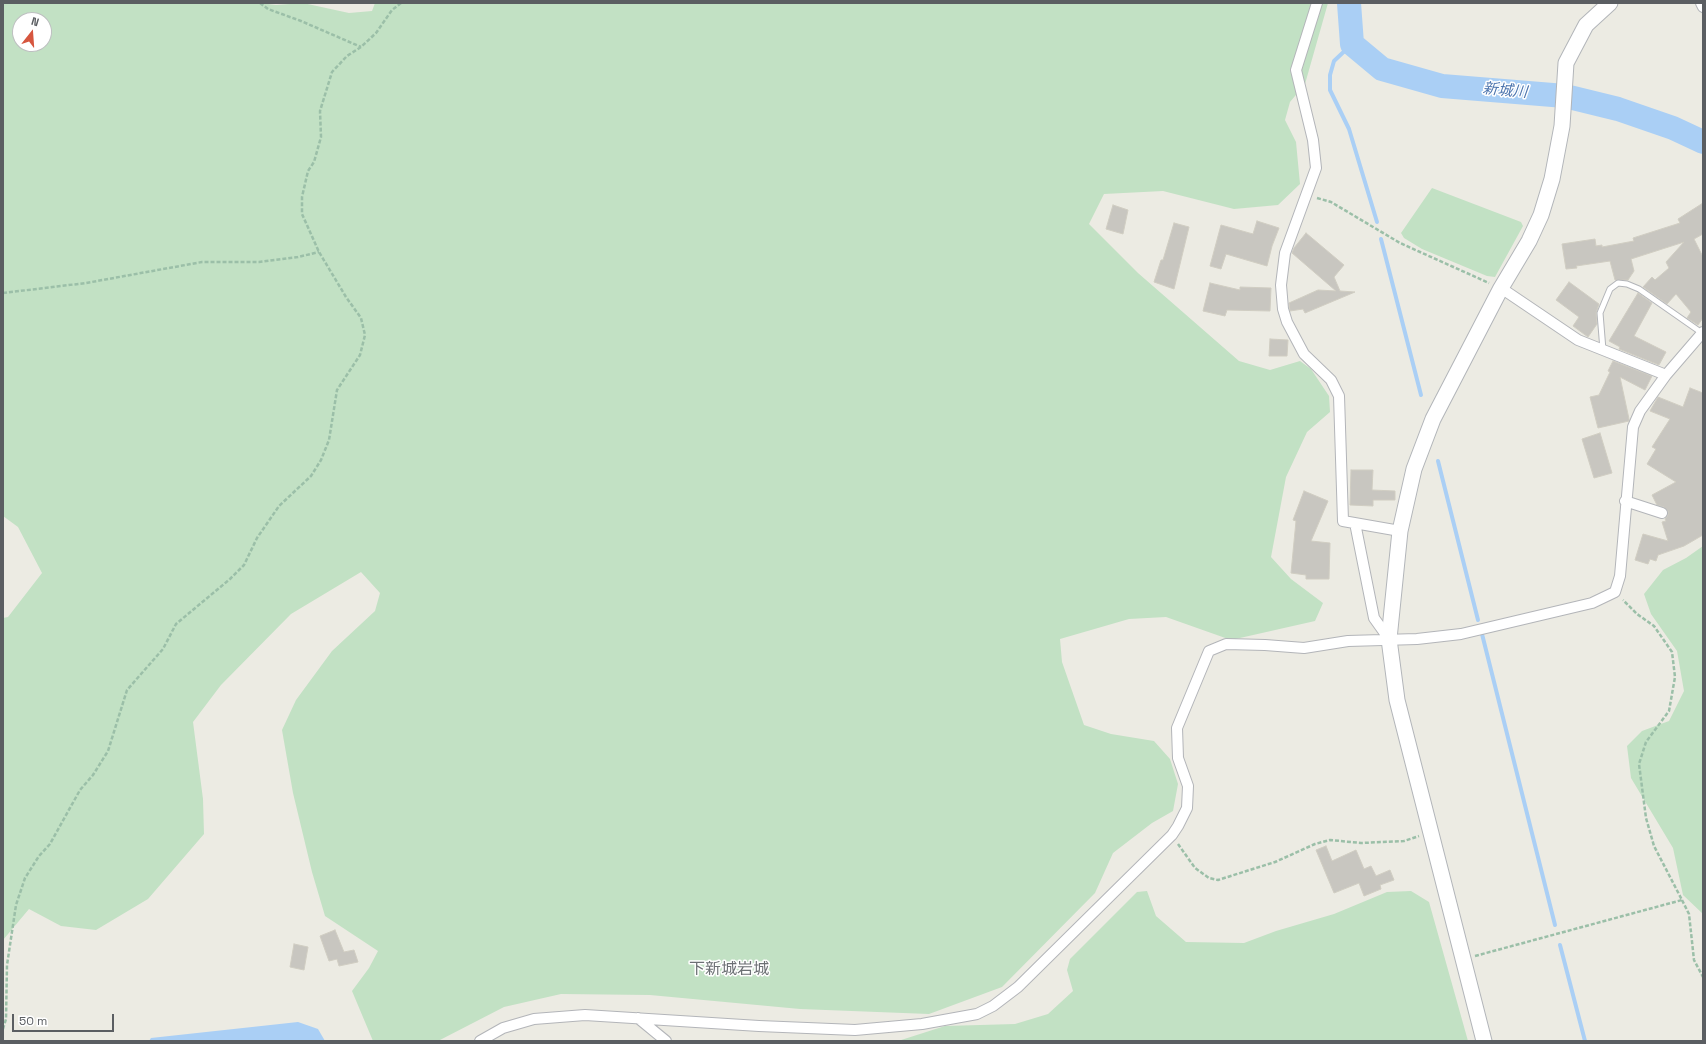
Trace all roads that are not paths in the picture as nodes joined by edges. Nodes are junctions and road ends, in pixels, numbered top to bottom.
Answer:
1 (1317, 3) edge
2 (1610, 3) edge
3 (1701, 3) edge
4 (1703, 7) edge
5 (1501, 288) junction
6 (1702, 332) edge
7 (1603, 350) junction
8 (1666, 375) junction
9 (1625, 501) junction
10 (1662, 513) dead end
11 (1355, 523) junction
12 (1400, 531) junction
13 (1389, 639) junction
14 (638, 1018) junction
15 (480, 1041) edge
16 (666, 1041) edge
17 (1484, 1041) edge

1 - 11 street
2 - 5 street
3 - 4 street
5 - 7 street
5 - 12 street
6 - 7 lane
6 - 8 street
7 - 8 street
8 - 9 street
9 - 10 street
9 - 13 street
11 - 12 street
11 - 13 street
12 - 13 street
13 - 14 street
13 - 17 street
14 - 15 street
14 - 16 street

